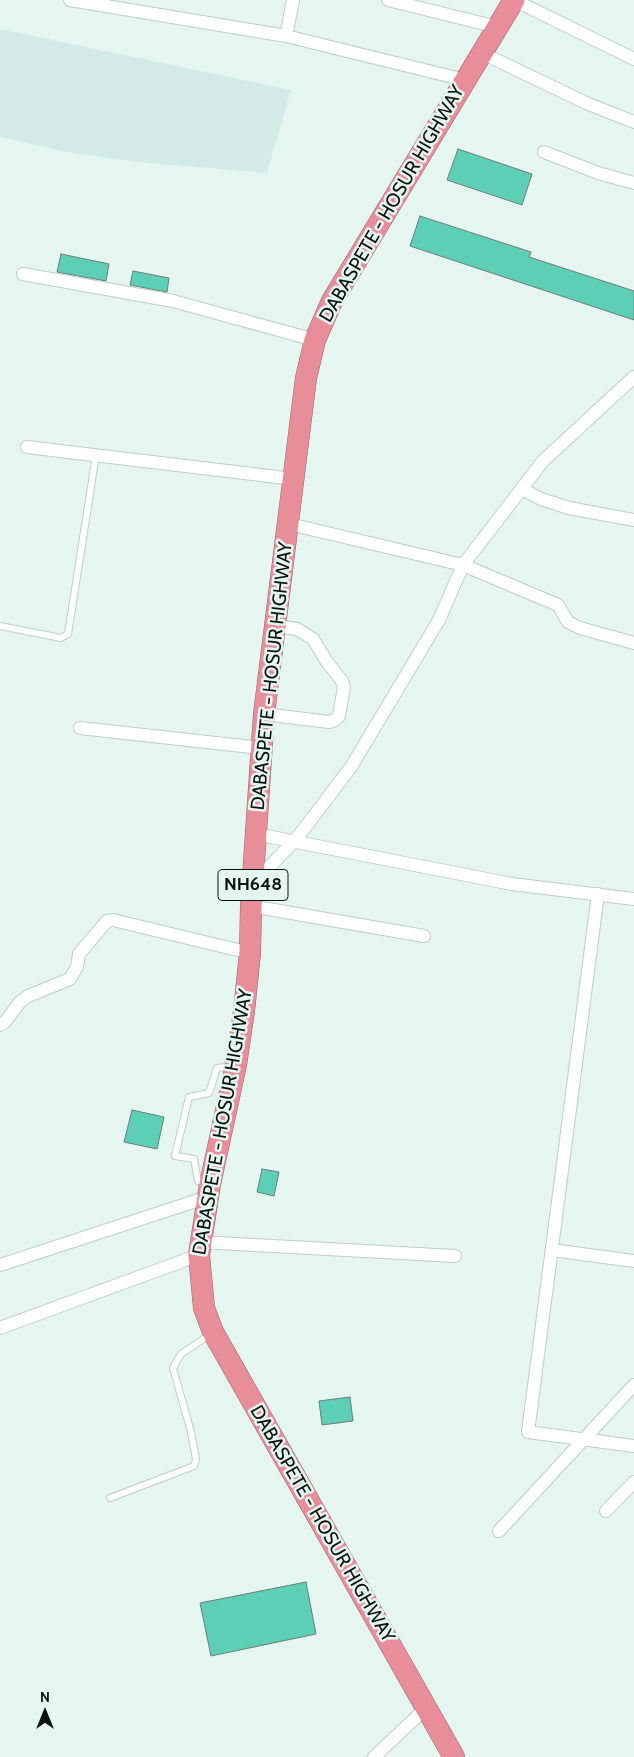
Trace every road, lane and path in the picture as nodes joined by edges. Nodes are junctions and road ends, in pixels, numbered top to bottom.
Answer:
1 (70, 0) edge
2 (293, 0) edge
3 (388, 0) edge
4 (514, 0) edge
5 (497, 27) junction
6 (286, 36) junction
7 (482, 52) junction
8 (634, 59) edge
9 (465, 80) junction
10 (634, 122) edge
11 (544, 152) dead end
12 (634, 183) edge
13 (23, 274) dead end
14 (315, 340) junction
15 (634, 377) edge
16 (27, 447) dead end
17 (96, 455) junction
18 (294, 479) junction
19 (522, 489) junction
20 (634, 520) edge
21 (289, 524) junction
22 (463, 565) junction
23 (0, 626) edge
24 (276, 626) junction
25 (634, 643) edge
26 (264, 714) junction
27 (80, 728) dead end
28 (261, 748) junction
29 (256, 834) junction
30 (253, 884) junction
31 (598, 894) junction
32 (634, 899) edge
33 (251, 906) junction
34 (424, 936) dead end
35 (250, 953) junction
36 (0, 1025) edge
37 (236, 1066) junction
38 (209, 1190) junction
39 (199, 1249) junction
40 (552, 1250) junction
41 (455, 1256) dead end
42 (634, 1261) edge
43 (0, 1264) edge
44 (0, 1328) edge
45 (213, 1332) junction
46 (634, 1385) edge
47 (584, 1439) junction
48 (634, 1446) edge
49 (634, 1482) edge
50 (110, 1498) dead end
51 (606, 1511) dead end
52 (499, 1531) dead end
53 (427, 1706) junction
54 (374, 1757) edge
55 (454, 1757) edge

1 - 6 street
2 - 6 street
3 - 5 street
4 - 5 highway, DABASPETE - HOSUR HIGHWAY / NH648
4 - 8 street
5 - 7 highway, DABASPETE - HOSUR HIGHWAY / NH648
6 - 9 street
7 - 9 highway, DABASPETE - HOSUR HIGHWAY / NH648
7 - 10 street
9 - 14 highway, DABASPETE - HOSUR HIGHWAY / NH648
11 - 12 street
13 - 14 street
14 - 18 highway, DABASPETE - HOSUR HIGHWAY / NH648
15 - 19 street
16 - 17 street
17 - 18 street
17 - 23 lane
18 - 21 highway, DABASPETE - HOSUR HIGHWAY / NH648
19 - 20 street
19 - 22 street
21 - 22 street
21 - 24 highway, DABASPETE - HOSUR HIGHWAY / NH648
22 - 25 street
22 - 30 street
24 - 26 highway, DABASPETE - HOSUR HIGHWAY / NH648
24 - 26 street
26 - 28 highway, DABASPETE - HOSUR HIGHWAY / NH648
27 - 28 street
28 - 29 highway, DABASPETE - HOSUR HIGHWAY / NH648
29 - 30 highway, DABASPETE - HOSUR HIGHWAY / NH648
29 - 31 street
30 - 33 highway, DABASPETE - HOSUR HIGHWAY / NH648
31 - 32 street
31 - 40 street
33 - 34 street
33 - 35 highway, DABASPETE - HOSUR HIGHWAY / NH648
35 - 36 street
35 - 37 highway, DABASPETE - HOSUR HIGHWAY / NH648
37 - 38 highway, DABASPETE - HOSUR HIGHWAY / NH648
37 - 38 lane
38 - 39 highway, DABASPETE - HOSUR HIGHWAY / NH648
38 - 43 street
39 - 41 street
39 - 44 street
39 - 45 highway, DABASPETE - HOSUR HIGHWAY / NH648
40 - 42 street
40 - 47 street
45 - 50 lane
45 - 53 highway, DABASPETE - HOSUR HIGHWAY / NH648
46 - 47 street
47 - 48 street
47 - 52 street
49 - 51 street
53 - 54 street
53 - 55 highway, DABASPETE - HOSUR HIGHWAY / NH648

